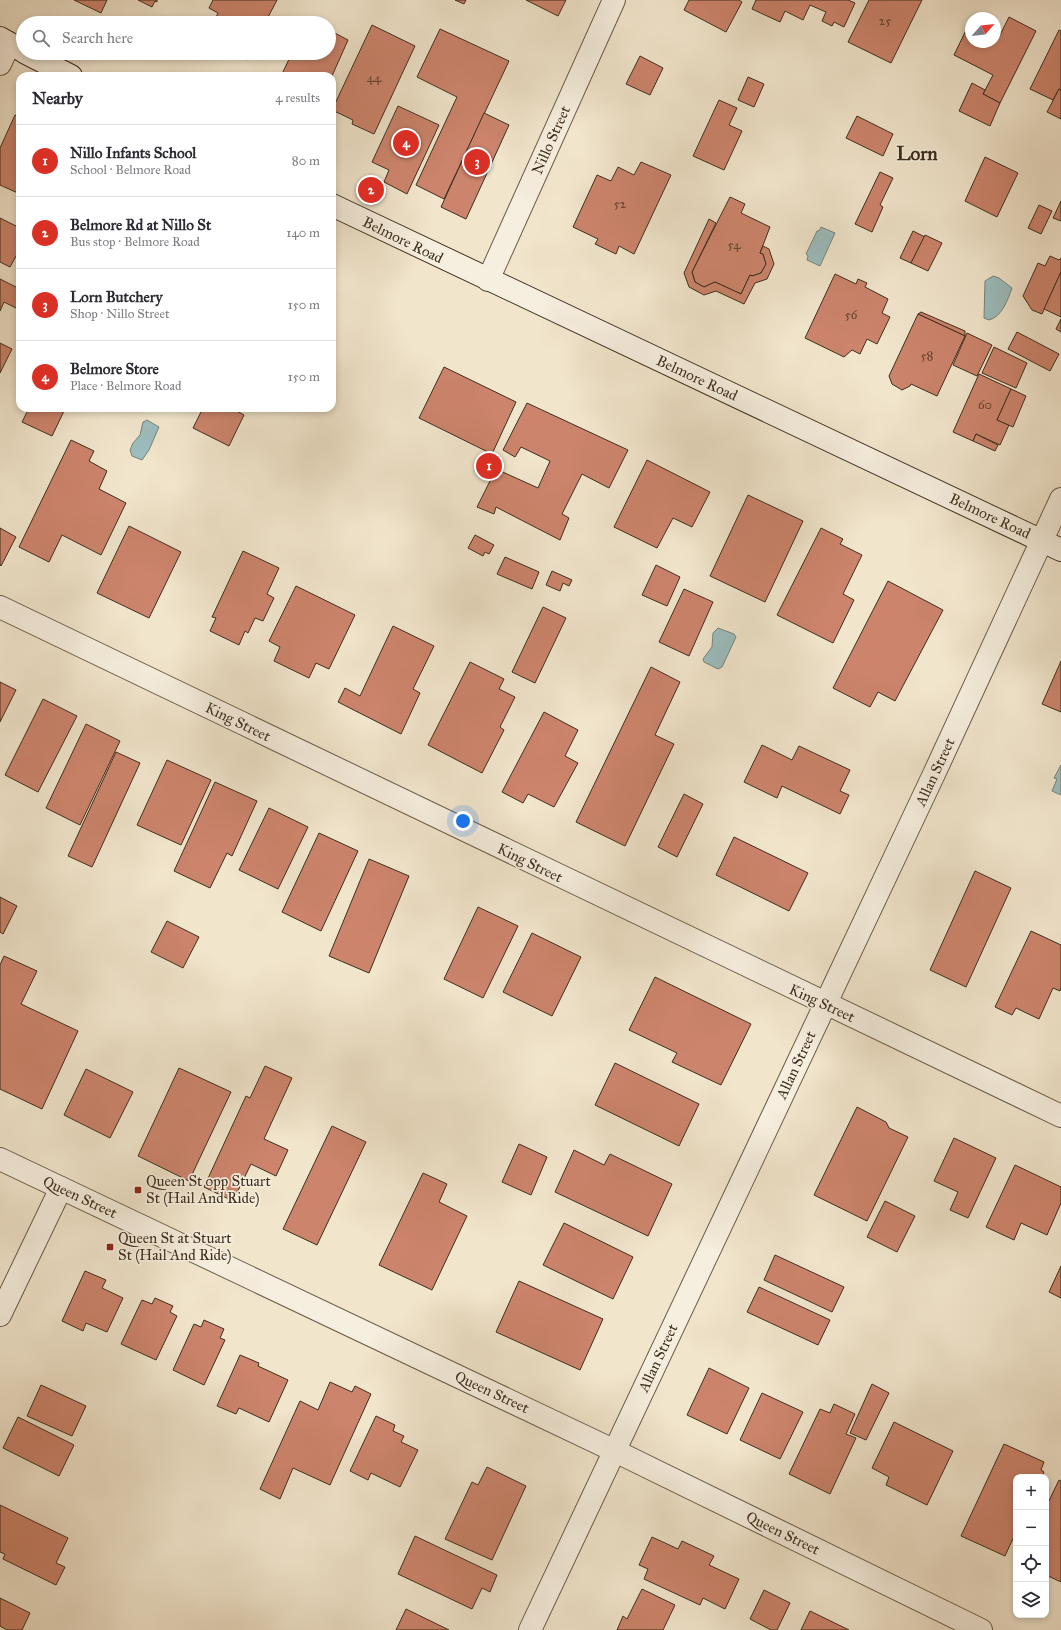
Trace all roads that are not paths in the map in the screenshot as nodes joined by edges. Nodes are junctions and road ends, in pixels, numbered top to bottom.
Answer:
1 (614, 0) edge
2 (15, 47) edge
3 (40, 60) edge
4 (0, 64) edge
5 (63, 72) edge
6 (336, 207) edge
7 (488, 280) junction
8 (1061, 499) edge
9 (1052, 545) edge
10 (0, 607) edge
11 (824, 1004) junction
12 (1061, 1116) edge
13 (0, 1159) edge
14 (61, 1188) junction
15 (0, 1315) edge
16 (615, 1451) junction
17 (530, 1630) edge
18 (981, 1630) edge

1 - 7 street, Nillo Street
2 - 4 street
3 - 5 street
6 - 7 street, Belmore Road
7 - 9 street, Belmore Road
8 - 9 street, Allan Street
9 - 11 street, Allan Street
10 - 11 street, King Street
11 - 12 street, King Street
11 - 16 street, Allan Street
13 - 14 street, Queen Street
14 - 15 street
14 - 16 street, Queen Street
16 - 17 street, Allan Street
16 - 18 street, Queen Street

